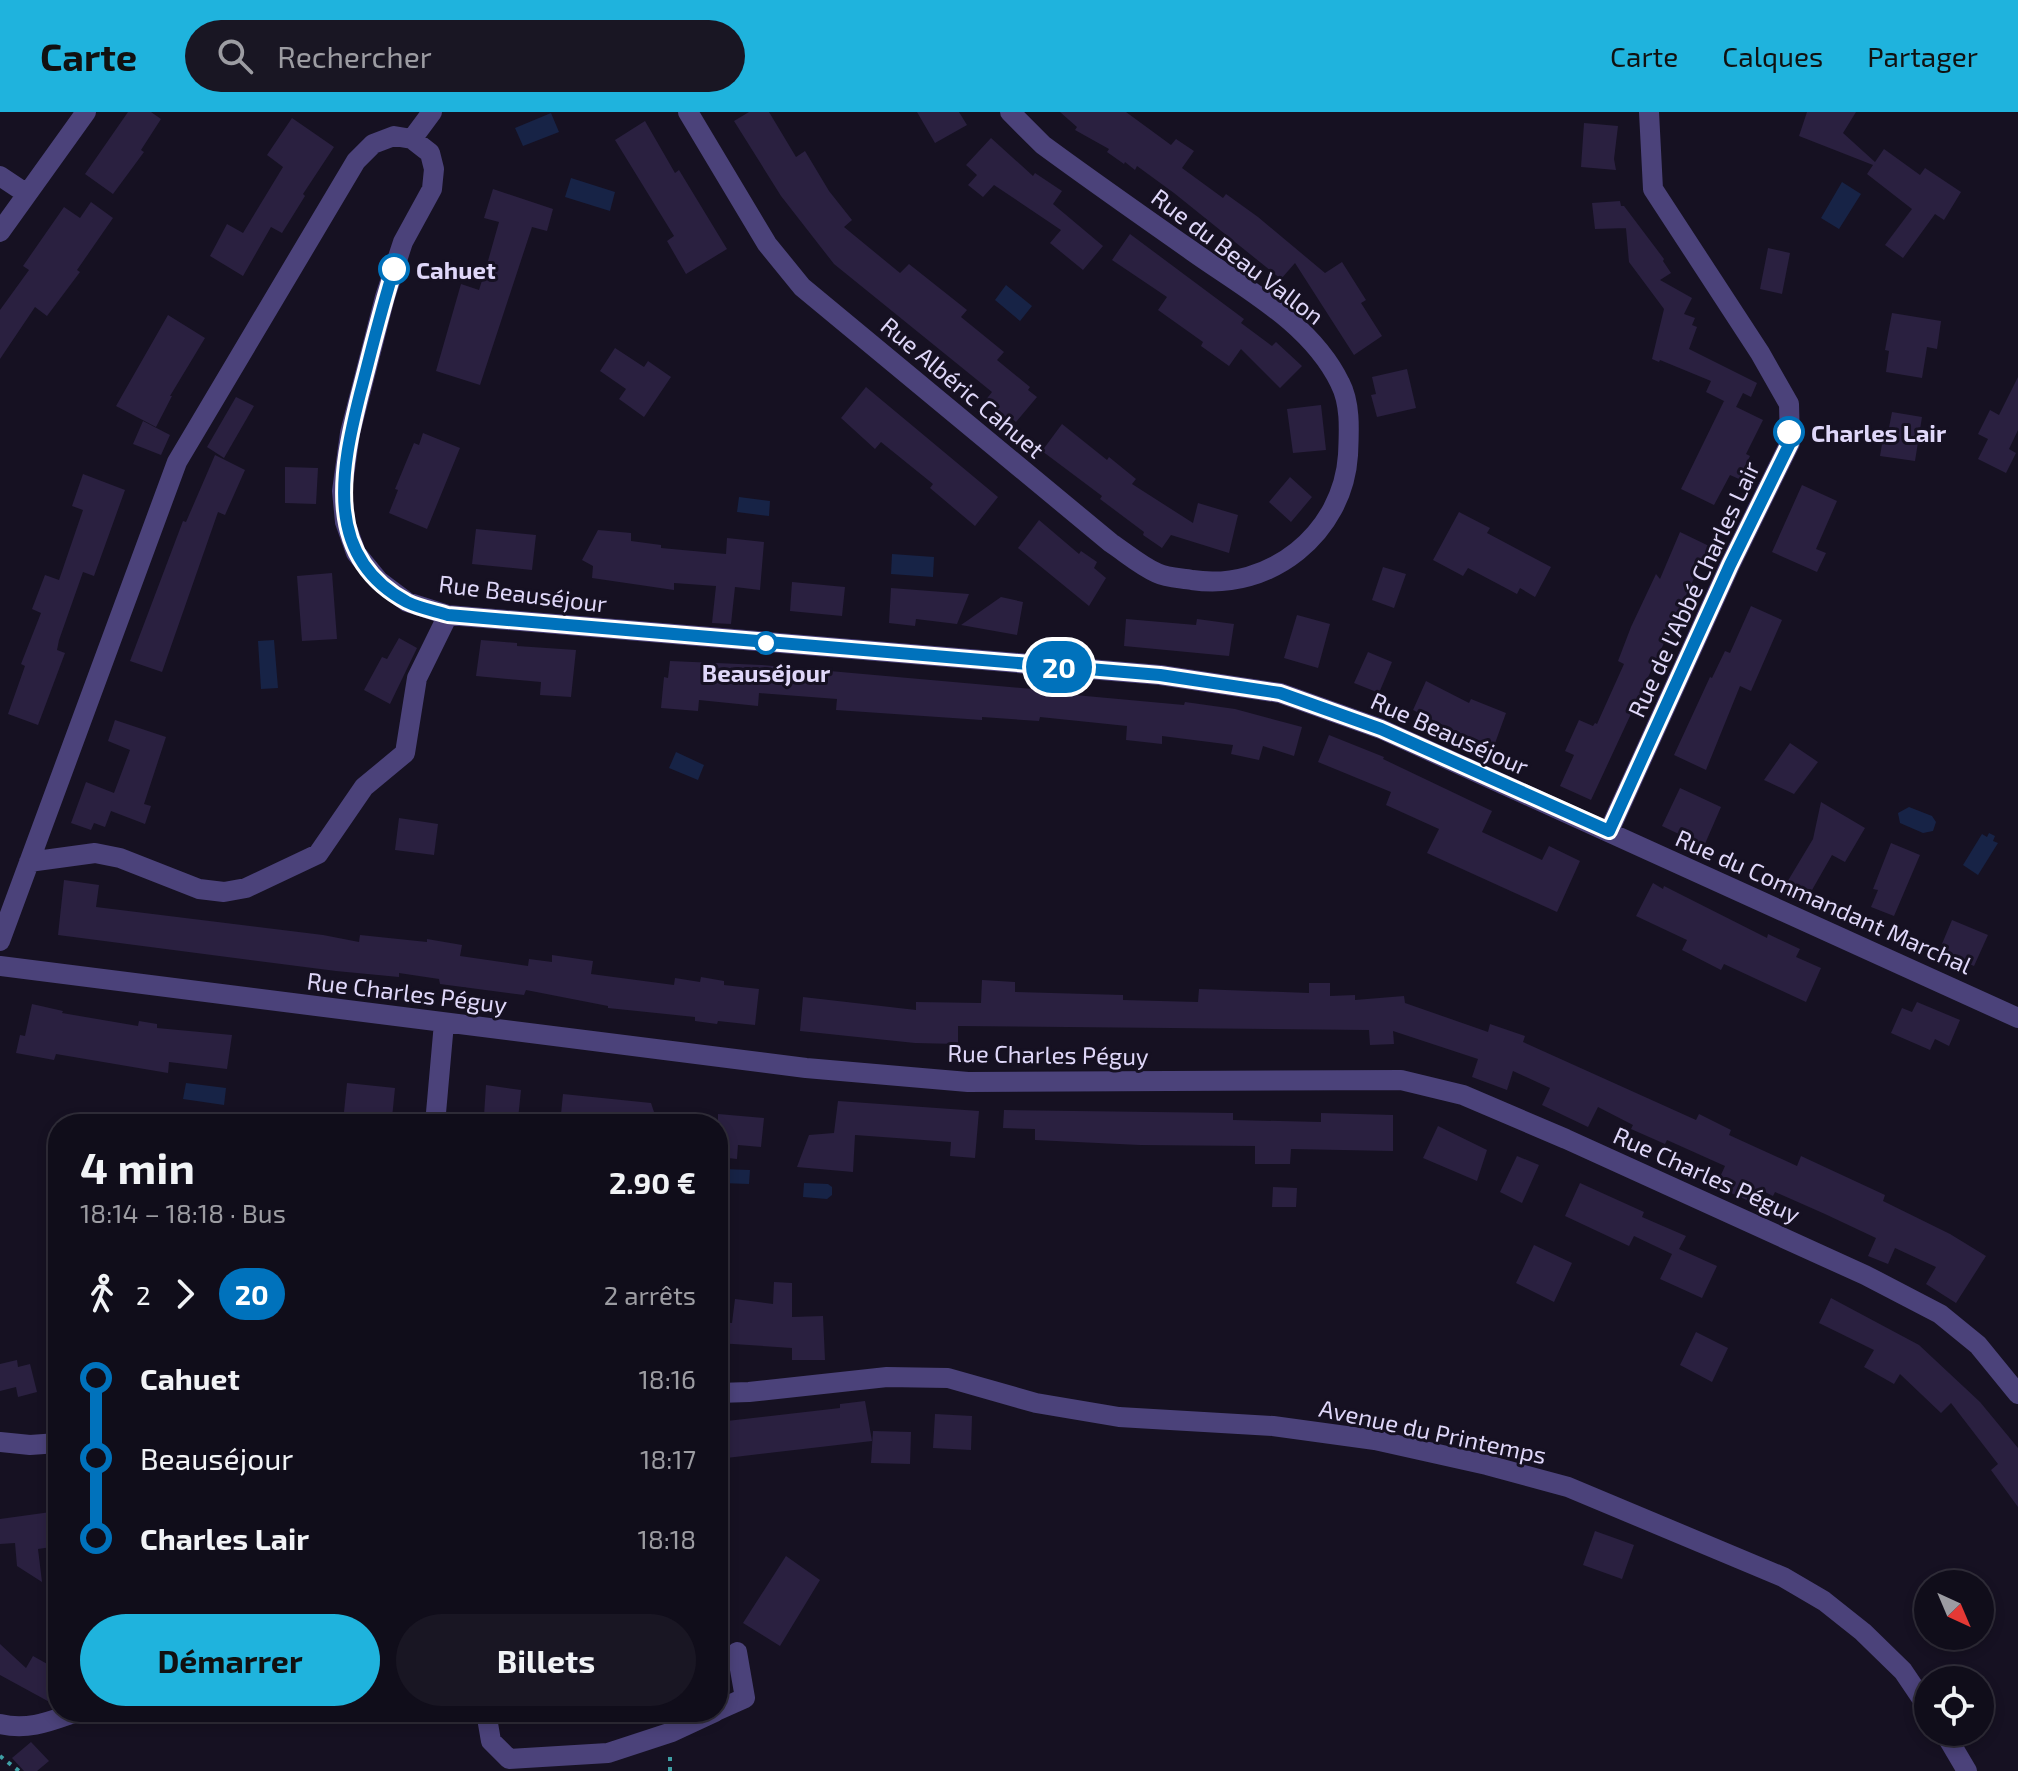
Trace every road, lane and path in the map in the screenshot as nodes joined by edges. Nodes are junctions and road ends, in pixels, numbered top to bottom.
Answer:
1 (86, 112) edge
2 (432, 112) edge
3 (688, 112) edge
4 (1010, 112) edge
5 (1649, 112) edge
6 (412, 139) junction
7 (0, 176) edge
8 (27, 194) junction
9 (0, 232) edge
10 (1282, 563) joint
11 (448, 615) junction
12 (1609, 831) junction
13 (29, 862) junction
14 (7, 898) edge
15 (0, 941) edge
16 (0, 966) edge
17 (2018, 1018) edge
18 (444, 1023) junction
19 (436, 1114) edge
20 (728, 1393) edge
21 (2018, 1394) edge
22 (0, 1442) edge
23 (48, 1444) edge
24 (737, 1652) dead end
25 (1914, 1687) edge
26 (728, 1706) edge
27 (48, 1722) edge
28 (488, 1722) edge
29 (693, 1722) edge
30 (0, 1724) edge
31 (1952, 1746) edge
32 (0, 1756) edge
33 (19, 1771) edge
34 (1967, 1771) edge

1 - 8 street
2 - 6 street
3 - 10 street, Rue Albéric Cahuet
4 - 10 street, Rue du Beau Vallon
5 - 12 street, Rue de l'Abbé Charles Lair
6 - 11 street, Rue Beauséjour
6 - 13 street
7 - 8 street
8 - 9 street
11 - 12 street, Rue Beauséjour
11 - 13 street
12 - 17 street, Rue du Commandant Marchal
13 - 14 street
14 - 15 street
16 - 18 street, Rue Charles Péguy
18 - 19 street
18 - 21 street, Rue Charles Péguy
20 - 25 street, Avenue du Printemps
22 - 23 street
24 - 26 street
27 - 30 street
28 - 29 street
31 - 34 street
32 - 33 path

